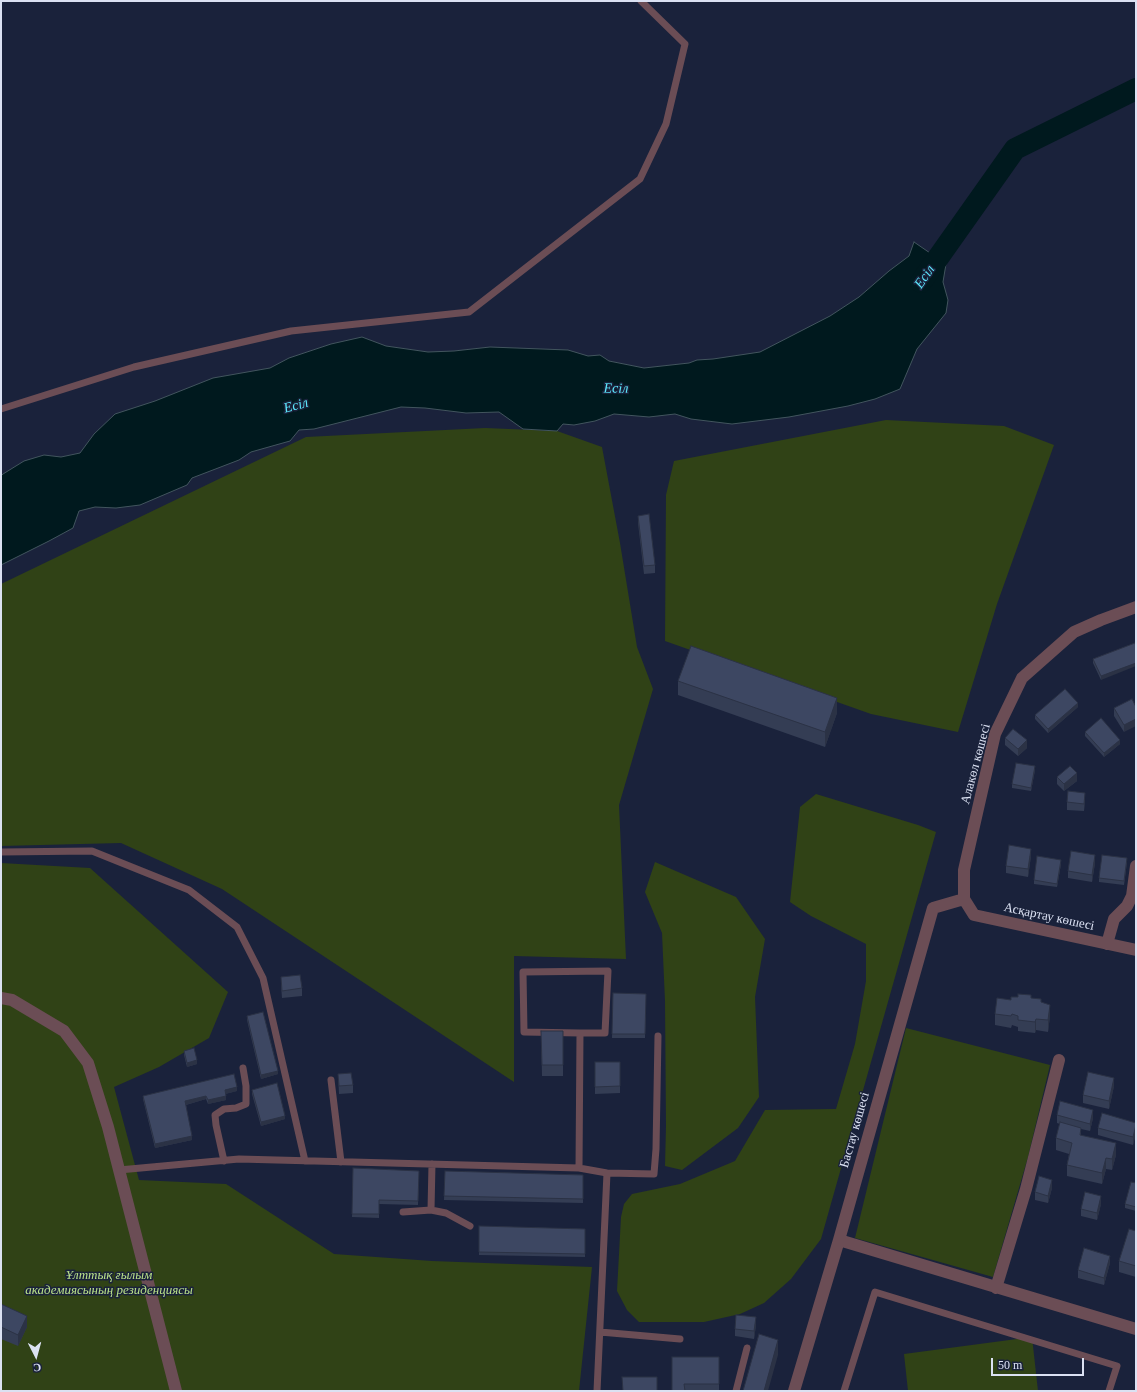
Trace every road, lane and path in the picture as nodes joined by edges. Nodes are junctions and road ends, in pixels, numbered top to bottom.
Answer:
1 (641, 1) edge
2 (1, 409) edge
3 (1136, 607) edge
4 (1, 852) edge
5 (1136, 866) edge
6 (964, 899) junction
7 (1106, 944) junction
8 (1136, 950) edge
9 (1, 998) edge
10 (580, 1033) junction
11 (658, 1036) dead end
12 (1059, 1060) dead end
13 (242, 1068) dead end
14 (331, 1080) dead end
15 (224, 1161) junction
16 (305, 1161) junction
17 (341, 1162) junction
18 (432, 1164) junction
19 (579, 1168) junction
20 (119, 1170) junction
21 (607, 1173) junction
22 (431, 1210) junction
23 (403, 1212) dead end
24 (470, 1226) dead end
25 (839, 1240) junction
26 (996, 1288) junction
27 (1136, 1329) edge
28 (600, 1332) junction
29 (680, 1339) dead end
30 (747, 1348) dead end
31 (176, 1391) edge
32 (597, 1391) edge
33 (736, 1391) edge
34 (794, 1391) edge
35 (844, 1391) edge
36 (1109, 1391) edge

1 - 2 lane
3 - 6 street, Алакөл көшесі
4 - 16 lane
5 - 7 street
6 - 7 street, Асқартау көшесі
6 - 25 street, Бастау көшесі
7 - 8 street, Асқартау көшесі
9 - 20 street
10 - 10 lane
10 - 19 lane
11 - 21 lane
12 - 26 street
13 - 15 lane
14 - 17 lane
15 - 16 lane
15 - 20 lane
16 - 17 lane
17 - 18 lane
18 - 19 lane
18 - 22 lane
19 - 21 lane
20 - 31 street
21 - 28 lane
22 - 23 lane
22 - 24 lane
25 - 26 street
25 - 34 street, Бастау көшесі
26 - 27 street
28 - 29 lane
28 - 32 lane
30 - 33 lane
35 - 36 lane

